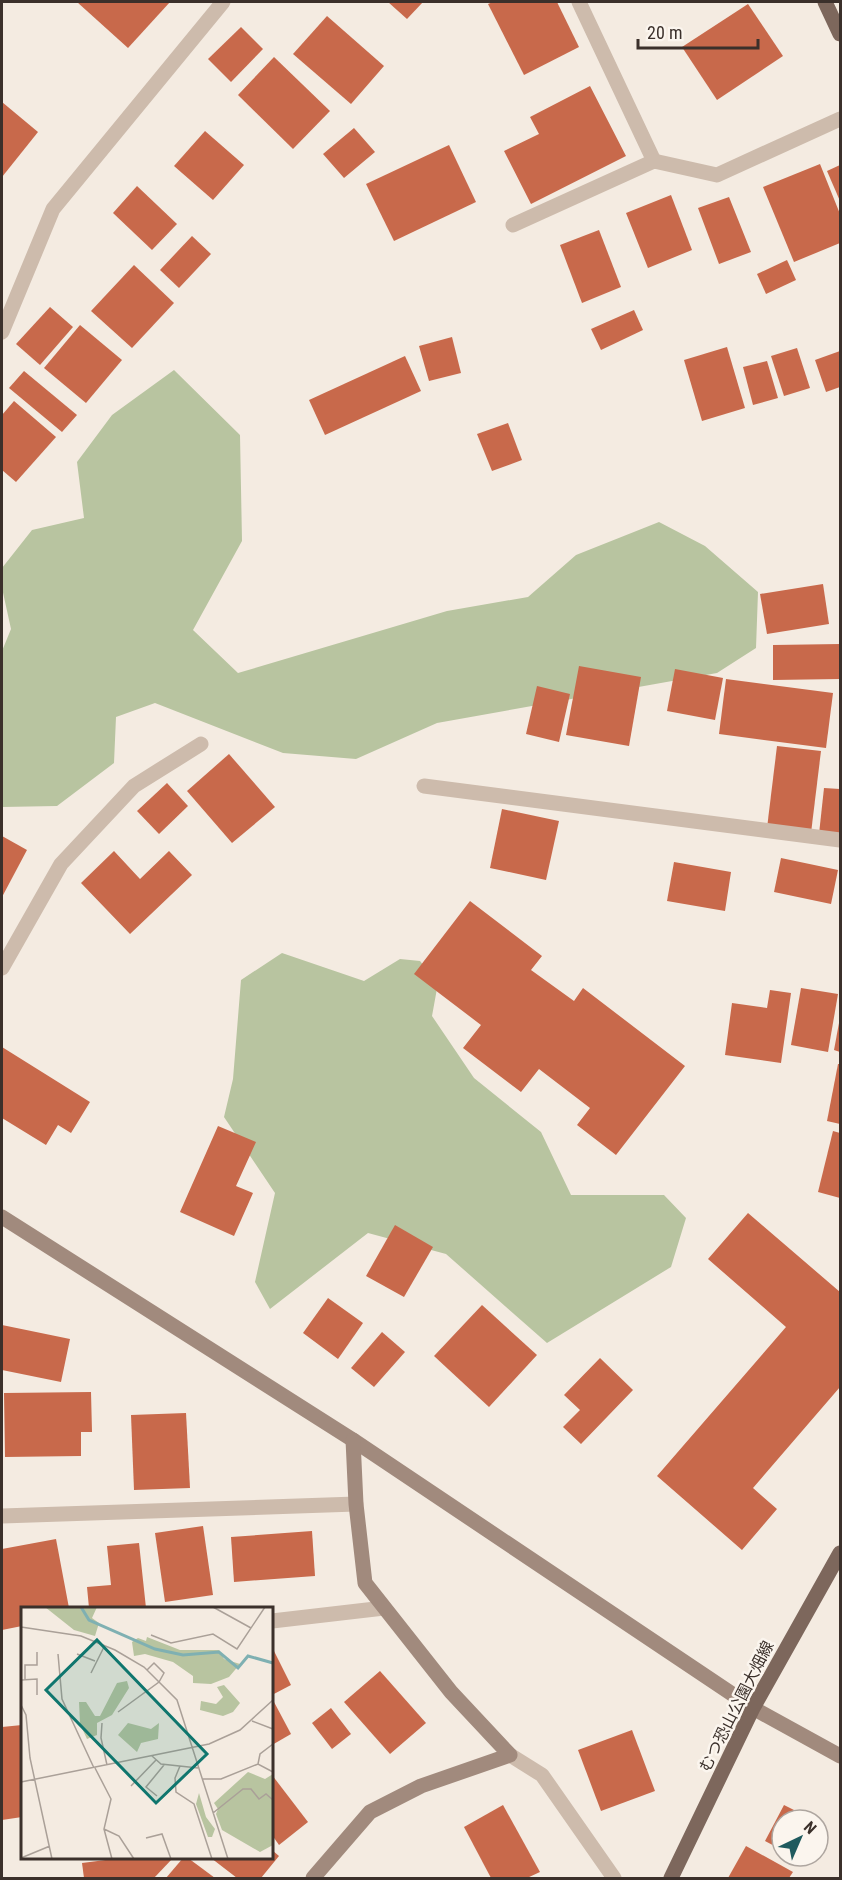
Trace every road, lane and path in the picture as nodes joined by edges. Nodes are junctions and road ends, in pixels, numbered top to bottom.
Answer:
1 (223, 2) edge
2 (579, 2) edge
3 (825, 2) edge
4 (840, 34) edge
5 (840, 119) edge
6 (654, 161) junction
7 (513, 225) dead end
8 (2, 332) edge
9 (201, 744) dead end
10 (424, 786) dead end
11 (840, 840) edge
12 (2, 968) edge
13 (2, 1217) edge
14 (353, 1440) junction
15 (356, 1504) junction
16 (2, 1516) edge
17 (840, 1553) edge
18 (384, 1608) junction
19 (273, 1621) edge
20 (753, 1708) junction
21 (510, 1755) junction
22 (840, 1756) edge
23 (313, 1878) edge
24 (614, 1878) edge
25 (671, 1878) edge

1 - 8 street
2 - 6 street
3 - 4 main road
5 - 6 street
6 - 7 street
9 - 12 street
10 - 11 street
13 - 14 street
14 - 15 street
14 - 20 street
15 - 16 street
15 - 18 street
17 - 20 main road, むつ恐山公園大畑線
18 - 19 street
18 - 21 street
20 - 22 street
20 - 25 main road, むつ恐山公園大畑線
21 - 23 street
21 - 24 street

